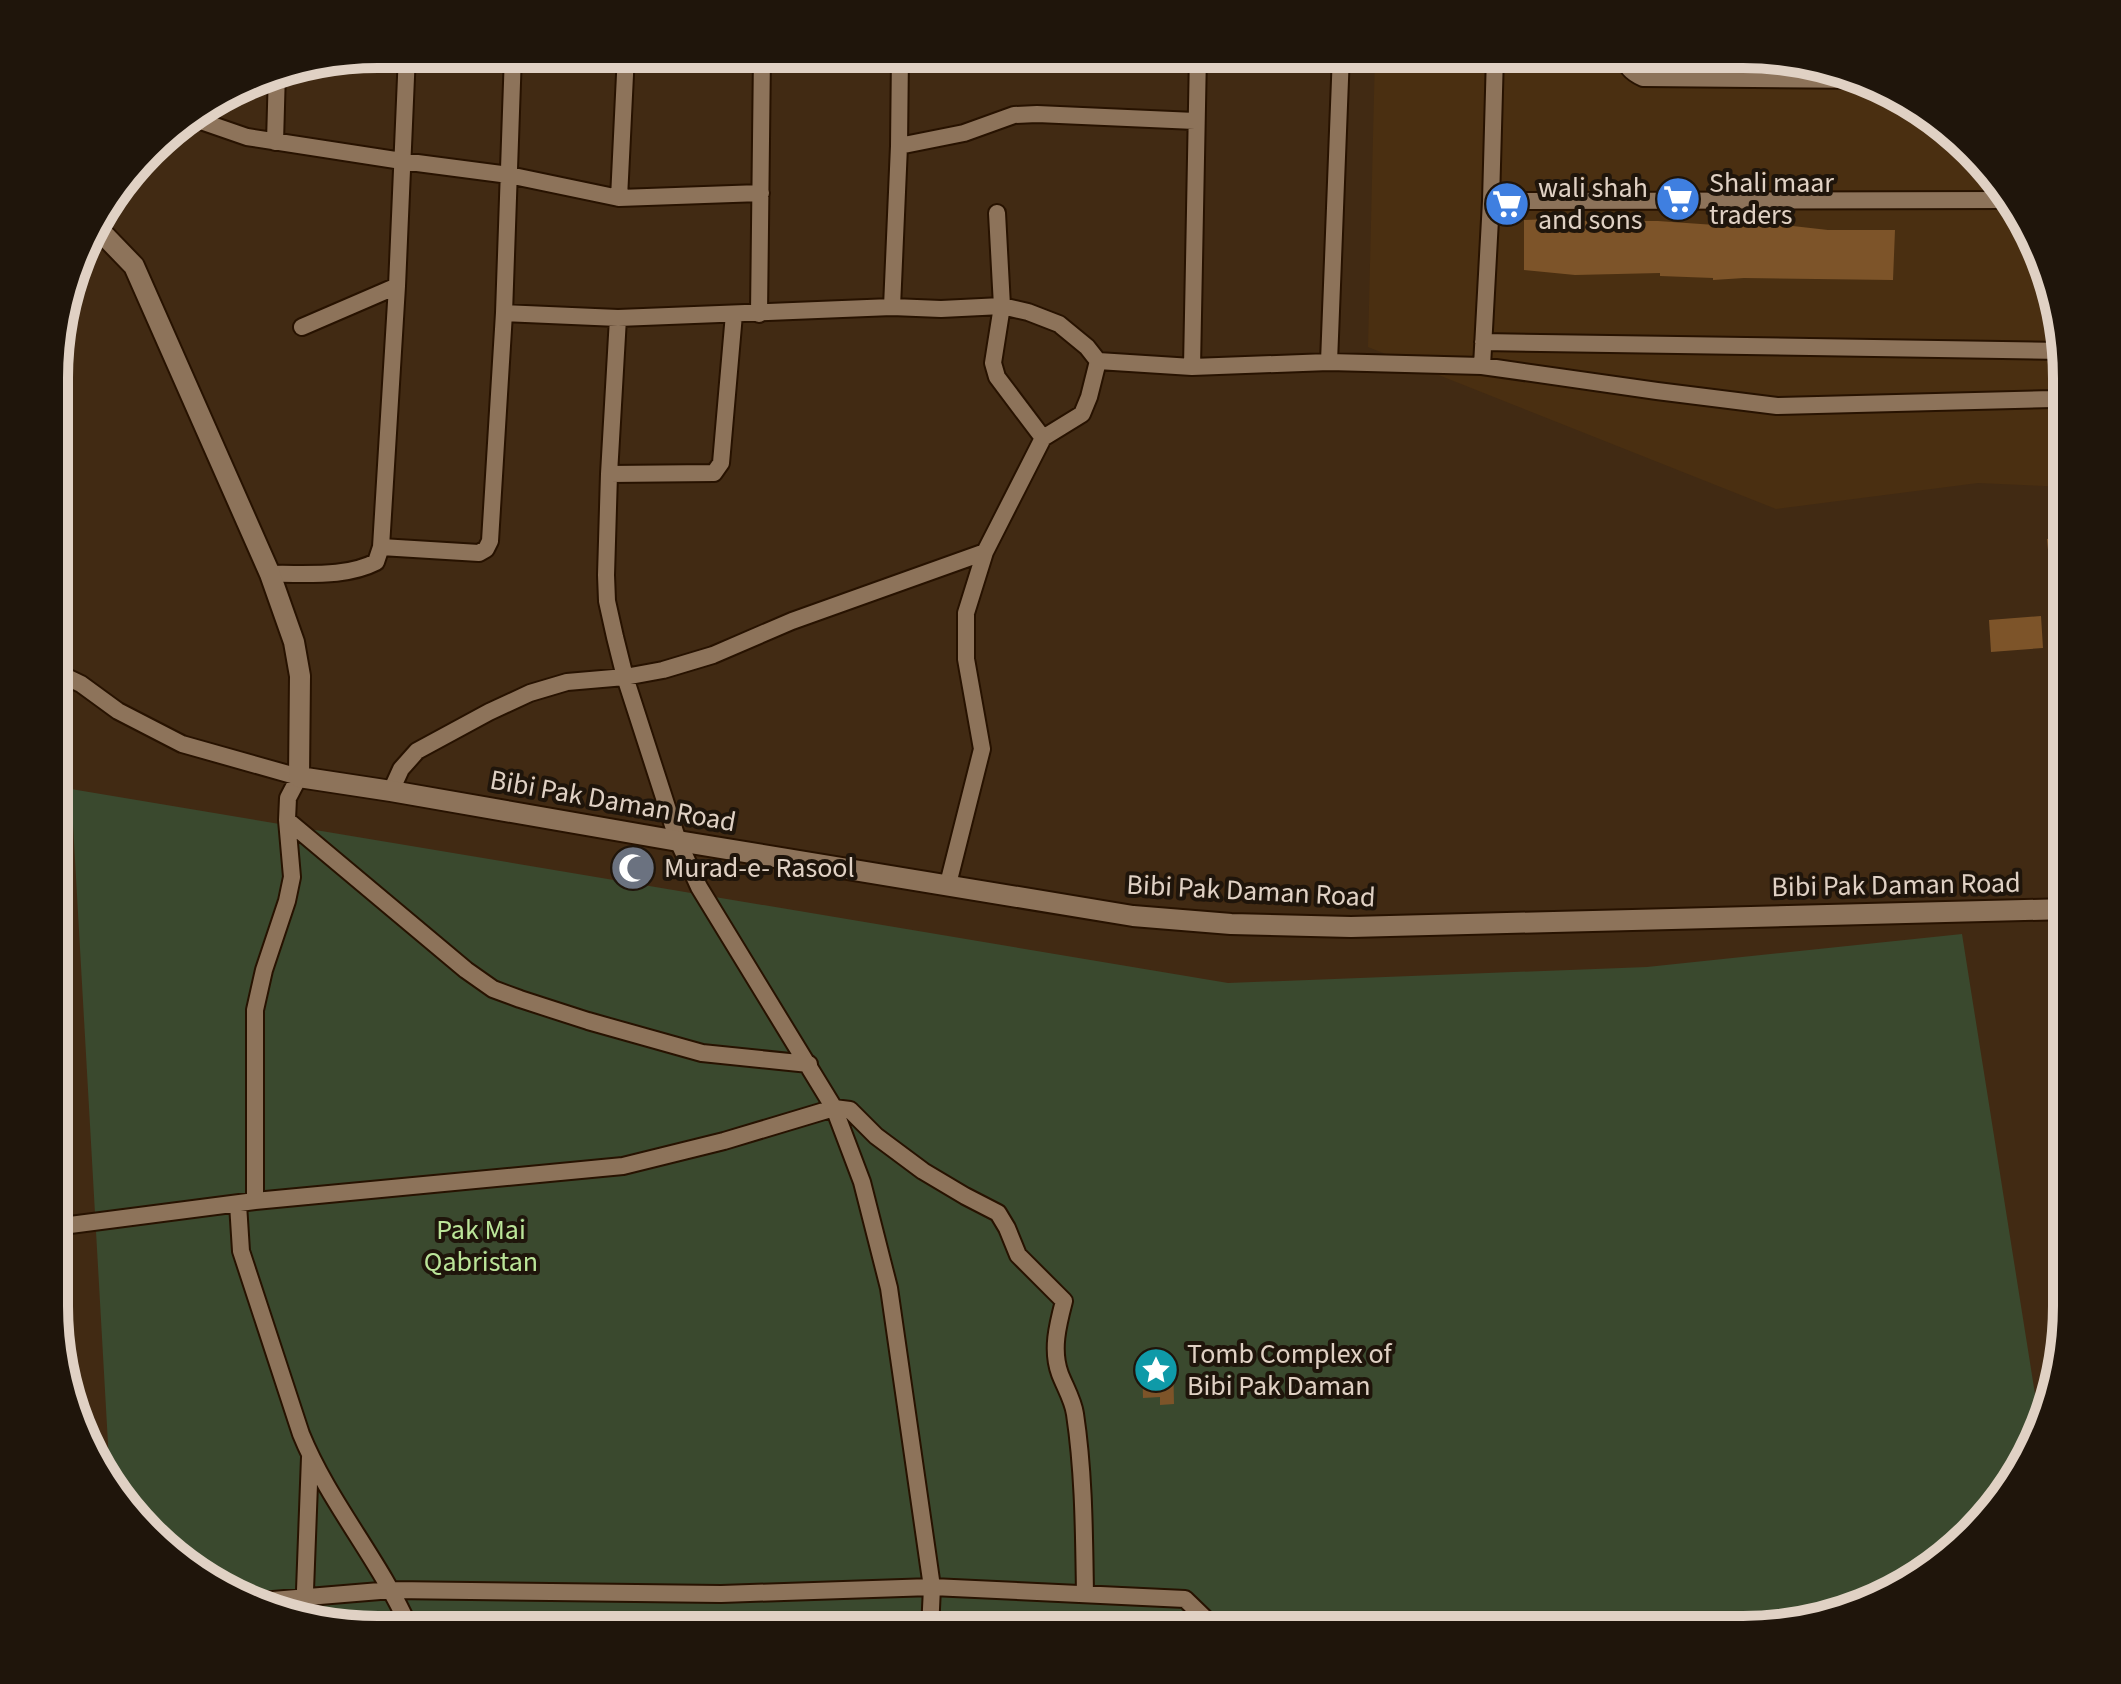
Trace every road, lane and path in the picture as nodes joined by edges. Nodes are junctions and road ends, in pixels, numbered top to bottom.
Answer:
1 (406, 68) edge
2 (513, 68) edge
3 (625, 68) edge
4 (762, 68) edge
5 (900, 68) edge
6 (1197, 68) edge
7 (1340, 68) edge
8 (1495, 68) edge
9 (1628, 68) edge
10 (1826, 80) edge
11 (277, 85) edge
12 (1195, 121) junction
13 (203, 122) edge
14 (275, 142) junction
15 (899, 146) junction
16 (402, 161) junction
17 (509, 175) junction
18 (761, 193) junction
19 (619, 198) junction
20 (1997, 200) edge
21 (1491, 201) junction
22 (997, 213) dead end
23 (103, 235) edge
24 (397, 286) junction
25 (1002, 306) junction
26 (892, 307) junction
27 (504, 313) junction
28 (734, 314) junction
29 (759, 314) junction
30 (618, 318) junction
31 (302, 327) dead end
32 (1483, 342) junction
33 (2051, 351) edge
34 (1098, 361) junction
35 (1329, 362) junction
36 (1482, 366) junction
37 (1192, 367) junction
38 (2053, 399) edge
39 (1043, 438) junction
40 (609, 474) junction
41 (381, 547) junction
42 (985, 552) junction
43 (270, 574) junction
44 (625, 677) junction
45 (68, 678) edge
46 (299, 777) junction
47 (391, 791) junction
48 (287, 820) junction
49 (678, 841) junction
50 (948, 884) junction
51 (2053, 909) edge
52 (809, 1064) junction
53 (834, 1108) junction
54 (255, 1201) junction
55 (238, 1204) junction
56 (70, 1225) dead end
57 (310, 1456) junction
58 (932, 1587) junction
59 (392, 1590) junction
60 (1085, 1594) junction
61 (306, 1596) junction
62 (276, 1599) edge
63 (305, 1607) edge
64 (404, 1616) edge
65 (931, 1616) edge
66 (1203, 1616) edge

1 - 16 street
2 - 17 street
3 - 19 street
4 - 18 street
5 - 15 street
6 - 12 street
7 - 35 street
8 - 21 street
9 - 10 street
11 - 14 street
12 - 15 street
12 - 37 street
13 - 14 street
14 - 16 street
15 - 26 street
16 - 17 street
16 - 24 street
17 - 19 street
17 - 27 street
18 - 19 street
18 - 29 street
20 - 21 street
21 - 32 street
22 - 25 street
23 - 43 street
24 - 31 street
24 - 41 street
25 - 26 street
25 - 34 street
25 - 39 street
26 - 29 street
27 - 30 street
27 - 41 street
28 - 29 street
28 - 30 street
28 - 40 street
30 - 40 street
32 - 33 street
32 - 36 street
34 - 37 street
34 - 39 street
35 - 36 street
35 - 37 street
36 - 38 street
39 - 42 street
40 - 44 street
41 - 43 street
42 - 44 street
42 - 50 street
43 - 46 street
44 - 47 street
44 - 49 street
45 - 46 street
46 - 47 street, Bibi Pak Daman Road
46 - 48 street
47 - 49 street, Bibi Pak Daman Road
48 - 52 street
48 - 54 street
49 - 50 street, Bibi Pak Daman Road
49 - 52 street
50 - 51 street, Bibi Pak Daman Road
52 - 53 street
53 - 54 street
53 - 58 street
53 - 60 street
54 - 55 street
55 - 56 street
55 - 57 street
57 - 59 street
57 - 61 street
58 - 59 street
58 - 60 street
58 - 65 street
59 - 61 street
59 - 64 street
60 - 66 street
61 - 62 street
61 - 63 street

